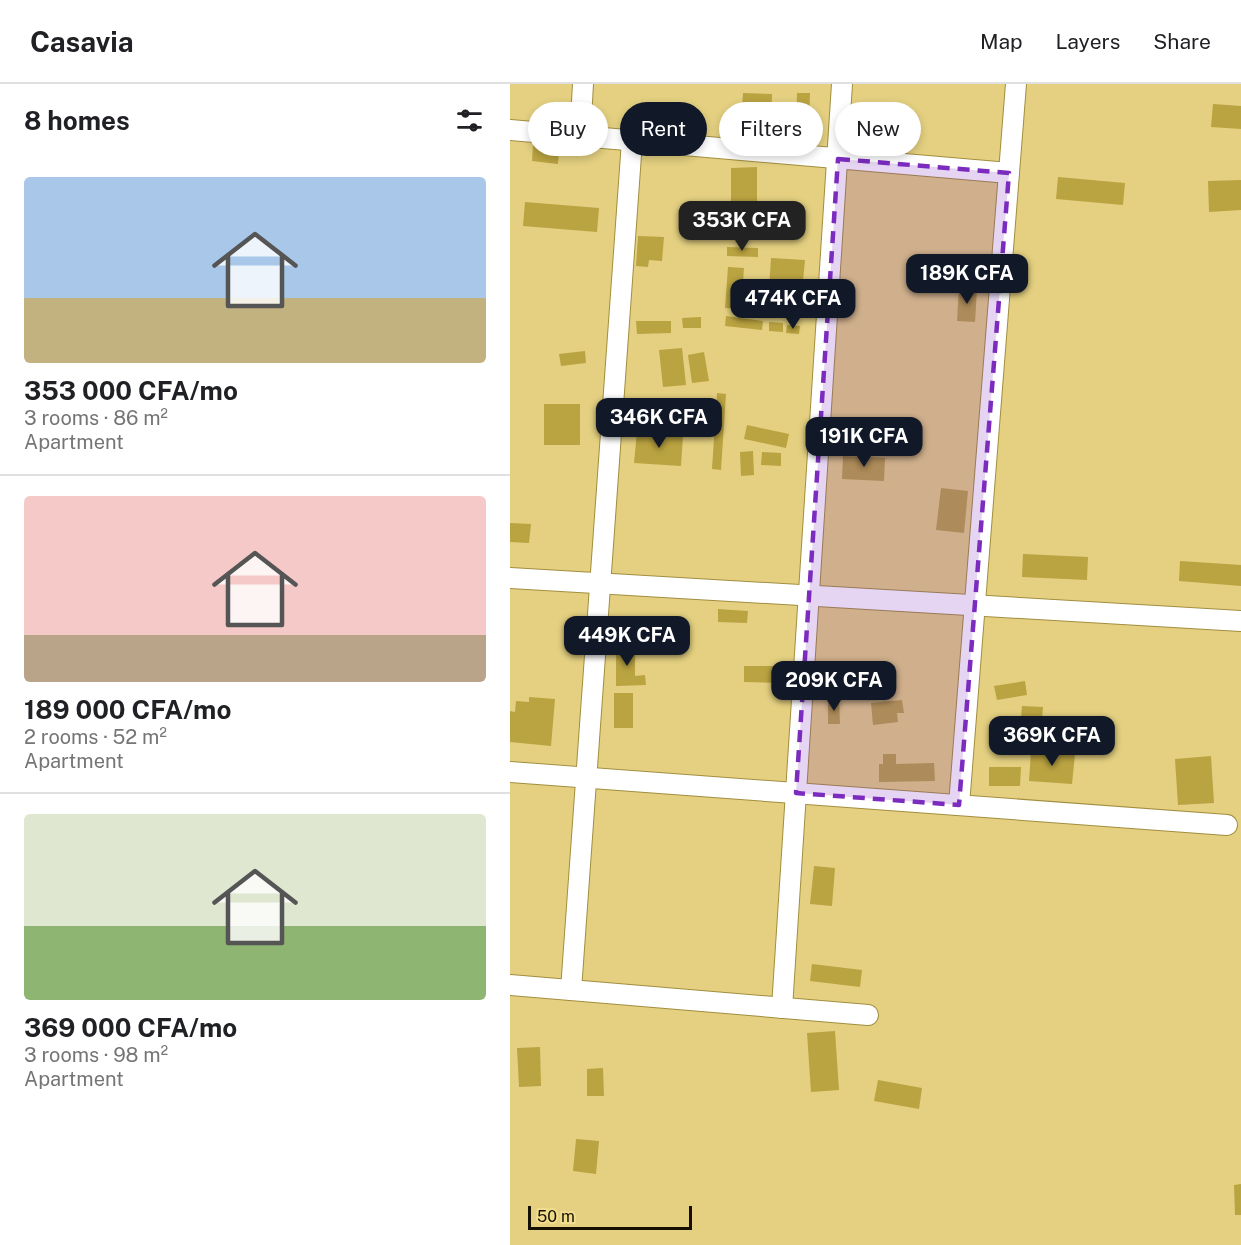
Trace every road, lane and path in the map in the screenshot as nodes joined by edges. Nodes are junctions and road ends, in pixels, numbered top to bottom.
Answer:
1 (583, 84) edge
2 (842, 84) edge
3 (1017, 84) edge
4 (582, 102) edge
5 (510, 130) edge
6 (528, 132) edge
7 (707, 148) edge
8 (631, 156) edge
9 (838, 159) junction
10 (1009, 172) junction
11 (510, 578) edge
12 (600, 583) junction
13 (809, 595) junction
14 (975, 605) junction
15 (1241, 621) edge
16 (510, 772) edge
17 (586, 777) junction
18 (796, 793) junction
19 (959, 805) junction
20 (1227, 825) dead end
21 (510, 985) edge
22 (571, 990) junction
23 (782, 1008) junction
24 (868, 1015) dead end

1 - 4 street
2 - 9 street
3 - 10 street
5 - 6 street
7 - 9 street
8 - 12 street
9 - 10 street
9 - 13 street
10 - 14 street
11 - 12 street
12 - 13 street
12 - 17 street
13 - 14 street
13 - 18 street
14 - 15 street
14 - 19 street
16 - 17 street
17 - 18 street
17 - 22 street
18 - 19 street
18 - 23 street
19 - 20 street
21 - 22 street
22 - 23 street
23 - 24 street

